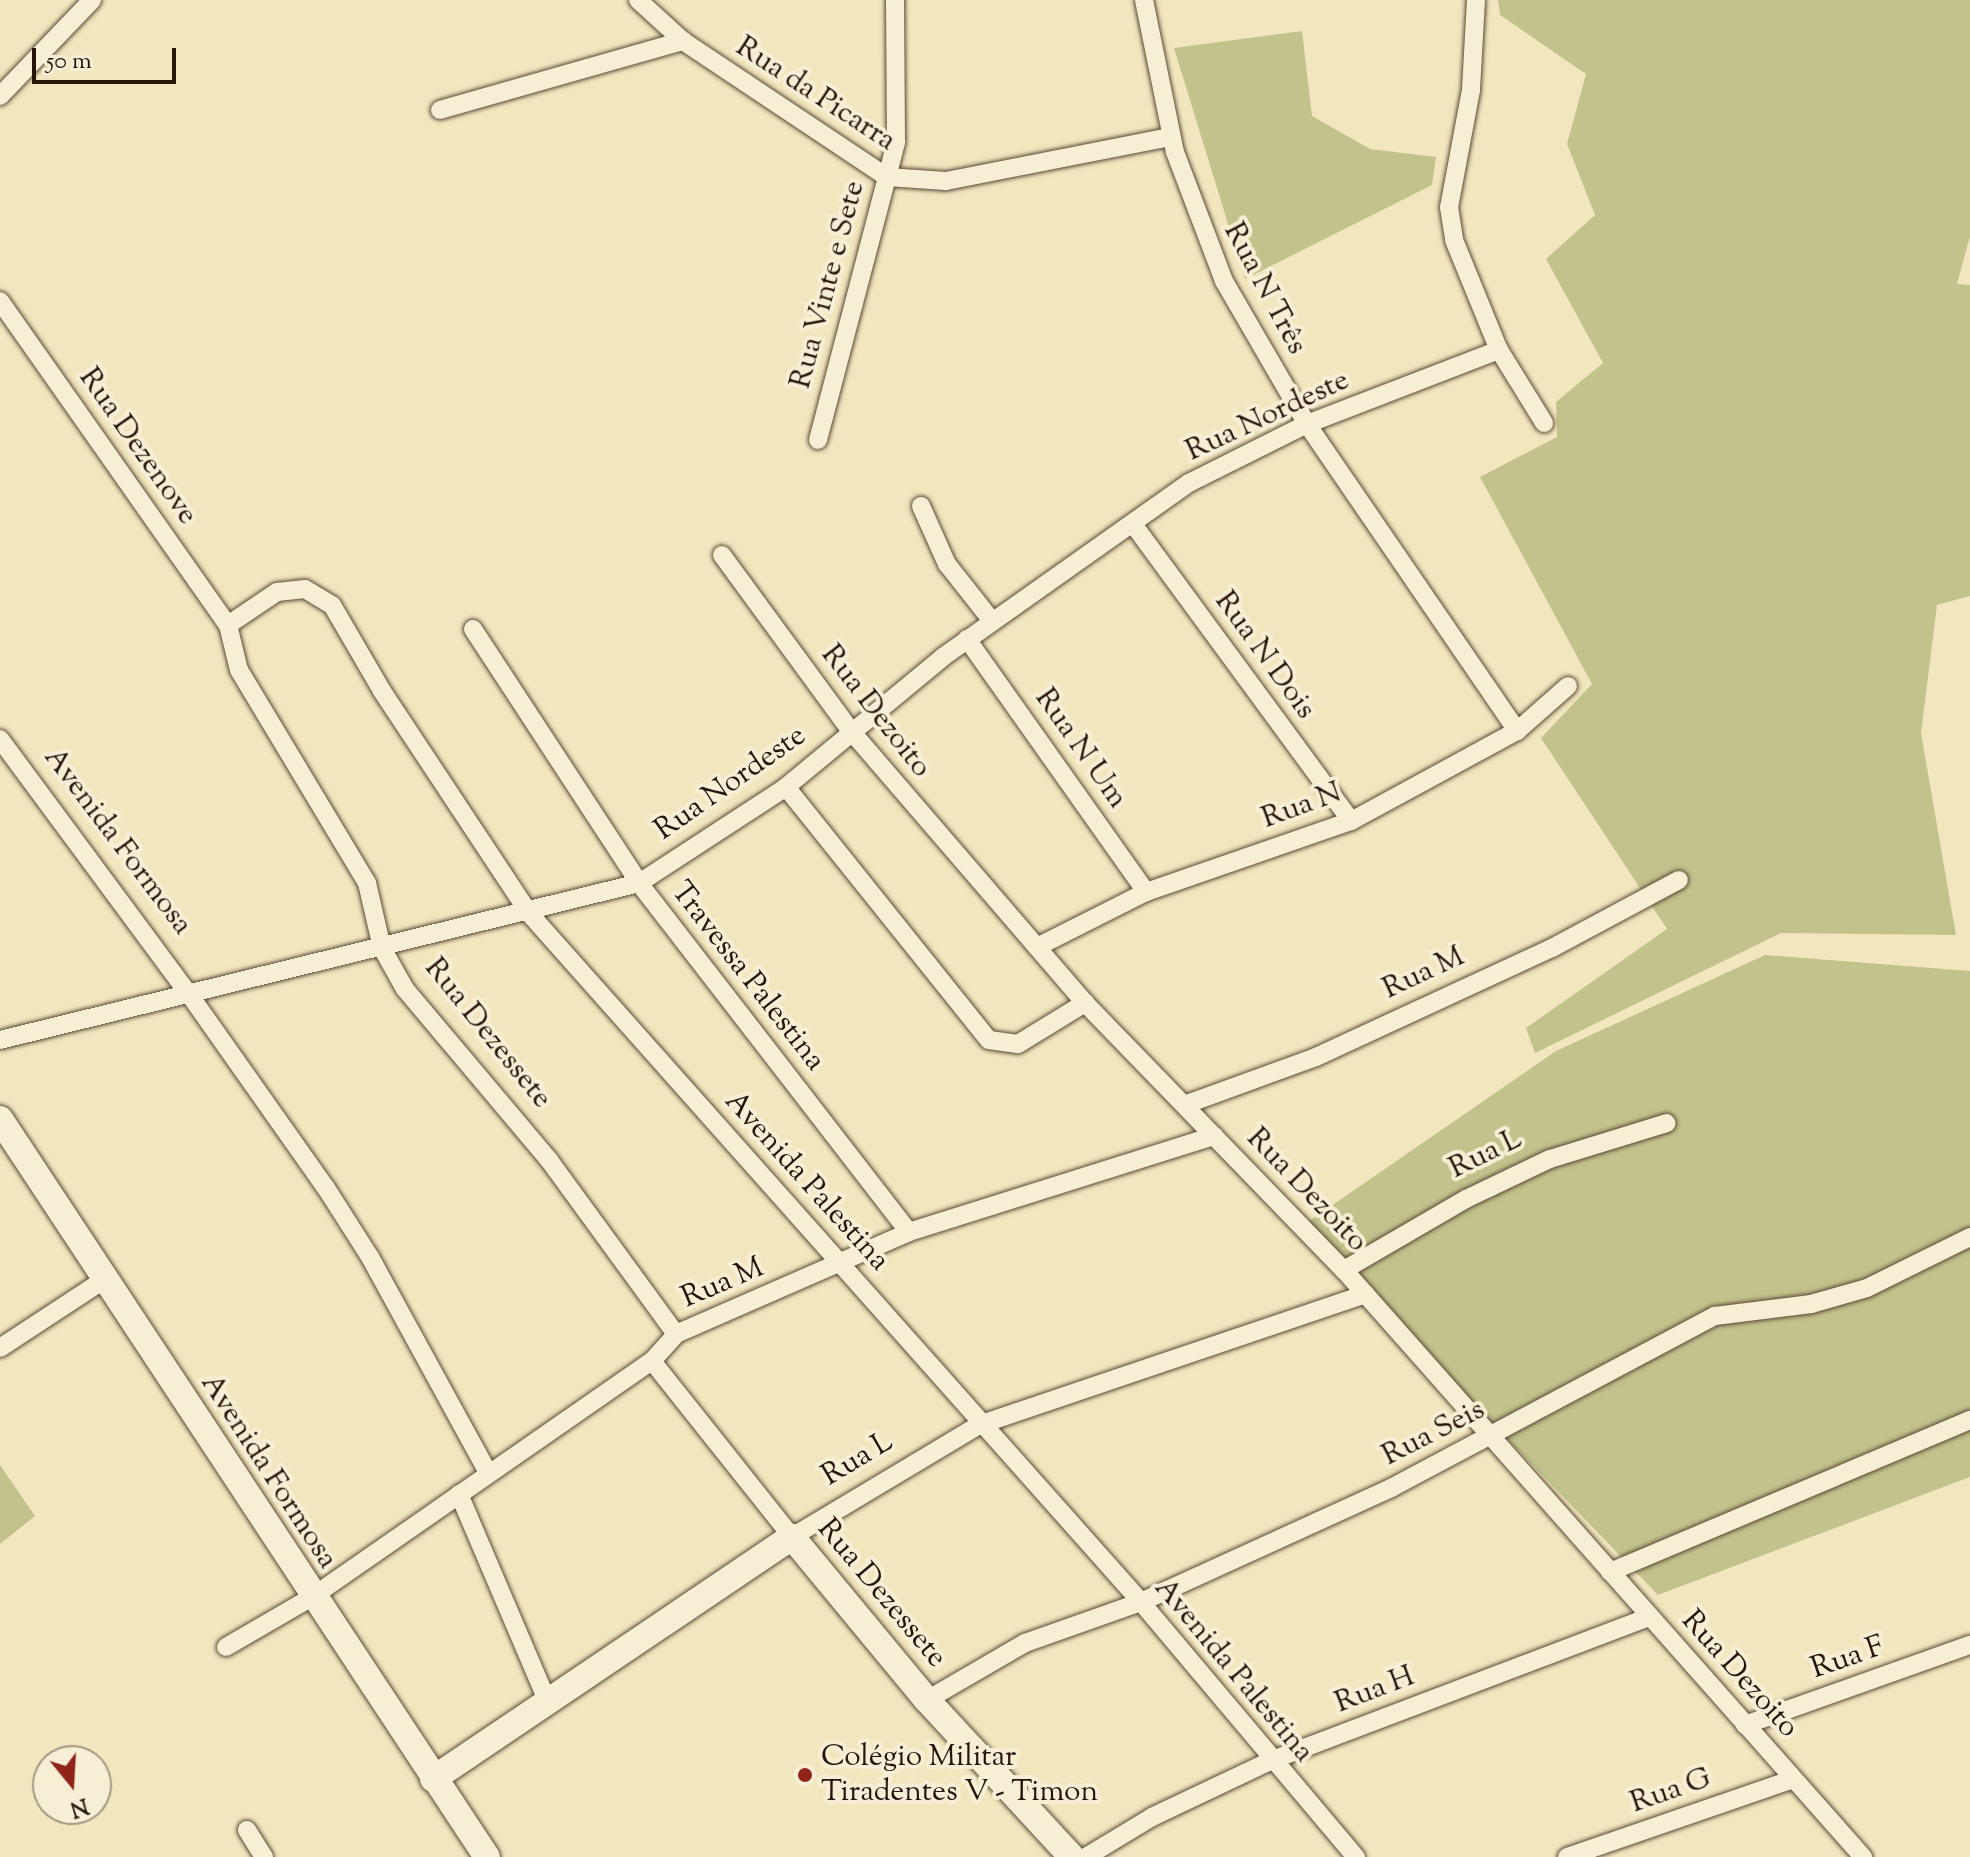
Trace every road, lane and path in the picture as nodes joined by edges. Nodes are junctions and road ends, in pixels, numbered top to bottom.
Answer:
1 (92, 0) edge
2 (638, 0) edge
3 (895, 0) edge
4 (1144, 0) edge
5 (1476, 0) edge
6 (683, 41) junction
7 (0, 96) edge
8 (440, 110) dead end
9 (1171, 137) junction
10 (887, 177) junction
11 (0, 301) edge
12 (1499, 350) junction
13 (1544, 423) dead end
14 (1307, 424) junction
15 (818, 440) dead end
16 (921, 506) dead end
17 (1133, 524) junction
18 (722, 555) dead end
19 (992, 621) junction
20 (228, 625) junction
21 (473, 629) dead end
22 (967, 639) junction
23 (1568, 686) dead end
24 (851, 731) junction
25 (1517, 731) junction
26 (0, 739) edge
27 (786, 787) junction
28 (1351, 821) junction
29 (1679, 880) dead end
30 (639, 883) junction
31 (1146, 892) junction
32 (528, 912) junction
33 (1037, 947) junction
34 (382, 948) junction
35 (189, 994) junction
36 (1085, 1003) junction
37 (0, 1040) edge
38 (1187, 1104) junction
39 (0, 1119) edge
40 (1667, 1123) dead end
41 (1214, 1136) junction
42 (909, 1232) junction
43 (1970, 1237) edge
44 (843, 1264) junction
45 (1344, 1270) junction
46 (105, 1279) junction
47 (1365, 1294) junction
48 (676, 1334) junction
49 (0, 1348) edge
50 (652, 1361) junction
51 (1970, 1420) edge
52 (979, 1425) junction
53 (1491, 1437) junction
54 (487, 1471) junction
55 (459, 1494) junction
56 (792, 1537) junction
57 (1610, 1572) junction
58 (312, 1597) junction
59 (1141, 1602) junction
60 (1650, 1617) junction
61 (1970, 1645) edge
62 (226, 1647) dead end
63 (927, 1700) junction
64 (548, 1703) junction
65 (1745, 1725) junction
66 (1270, 1761) junction
67 (433, 1779) junction
68 (1793, 1779) junction
69 (247, 1830) dead end
70 (264, 1857) edge
71 (487, 1857) edge
72 (1072, 1857) edge
73 (1086, 1857) edge
74 (1356, 1857) edge
75 (1567, 1857) edge
76 (1863, 1857) edge

1 - 7 street
2 - 6 street, Rua da Picarra
3 - 10 street, Rua Vinte e Sete
4 - 9 street, Rua N Três
5 - 12 street
6 - 8 street
6 - 10 street, Rua da Picarra
9 - 10 street, Rua da Picarra
9 - 14 street, Rua N Três
10 - 15 street, Rua Vinte e Sete
11 - 20 street, Rua Dezenove
12 - 13 street
12 - 14 street, Rua Nordeste
14 - 17 street, Rua Nordeste
14 - 25 street, Rua N Três
16 - 19 street
17 - 19 street, Rua Nordeste
17 - 28 street, Rua N Dois
18 - 24 street, Rua Dezoito
19 - 22 street, Rua Nordeste
20 - 32 street, Avenida Palestina
20 - 34 street, Rua Dezessete
21 - 30 street, Travessa Palestina
22 - 24 street, Rua Nordeste
22 - 31 street, Rua N Um
23 - 25 street, Rua N
24 - 27 street, Rua Nordeste
24 - 33 street, Rua Dezoito
25 - 28 street, Rua N
26 - 35 street, Avenida Formosa
27 - 30 street, Rua Nordeste
27 - 36 street
28 - 31 street, Rua N
29 - 38 street, Rua M
30 - 32 street, Rua Nordeste
30 - 42 street, Travessa Palestina
31 - 33 street, Rua N
32 - 34 street, Rua Nordeste
32 - 44 street, Avenida Palestina
33 - 36 street, Rua Dezoito
34 - 35 street, Rua Nordeste
34 - 48 street, Rua Dezessete
35 - 37 street, Rua Nordeste
35 - 54 street, Avenida Formosa
36 - 38 street, Rua Dezoito
38 - 41 street, Rua Dezoito
39 - 46 main road, Avenida Formosa
40 - 45 street, Rua L
41 - 42 street, Rua M
41 - 45 street, Rua Dezoito
42 - 44 street, Rua M
43 - 53 street, Rua Seis
44 - 48 street, Rua M
44 - 52 street, Avenida Palestina
45 - 47 street, Rua Dezoito
46 - 49 street
46 - 58 main road, Avenida Formosa
47 - 52 street, Rua L
47 - 53 street, Rua Dezoito
48 - 50 street, Rua M
50 - 54 street, Rua M
50 - 56 street, Rua Dezessete
51 - 57 street
52 - 56 street, Rua L
52 - 59 street, Avenida Palestina
53 - 57 street, Rua Dezoito
53 - 59 street, Rua Seis
54 - 55 street, Rua M
55 - 58 street, Rua M
55 - 64 street
56 - 63 main road, Rua Dezessete
56 - 64 main road, Rua L
57 - 60 street, Rua Dezoito
58 - 62 street, Rua M
58 - 67 main road, Avenida Formosa
59 - 63 street, Rua Seis
59 - 66 street, Avenida Palestina
60 - 65 street, Rua Dezoito
60 - 66 street, Rua H
61 - 65 street, Rua F
63 - 72 main road, Rua Dezessete
64 - 67 main road, Rua L
65 - 68 street, Rua Dezoito
66 - 73 street, Rua H
66 - 74 street, Avenida Palestina
67 - 71 main road, Avenida Formosa
68 - 75 street, Rua G
68 - 76 street, Rua Dezoito
69 - 70 street

